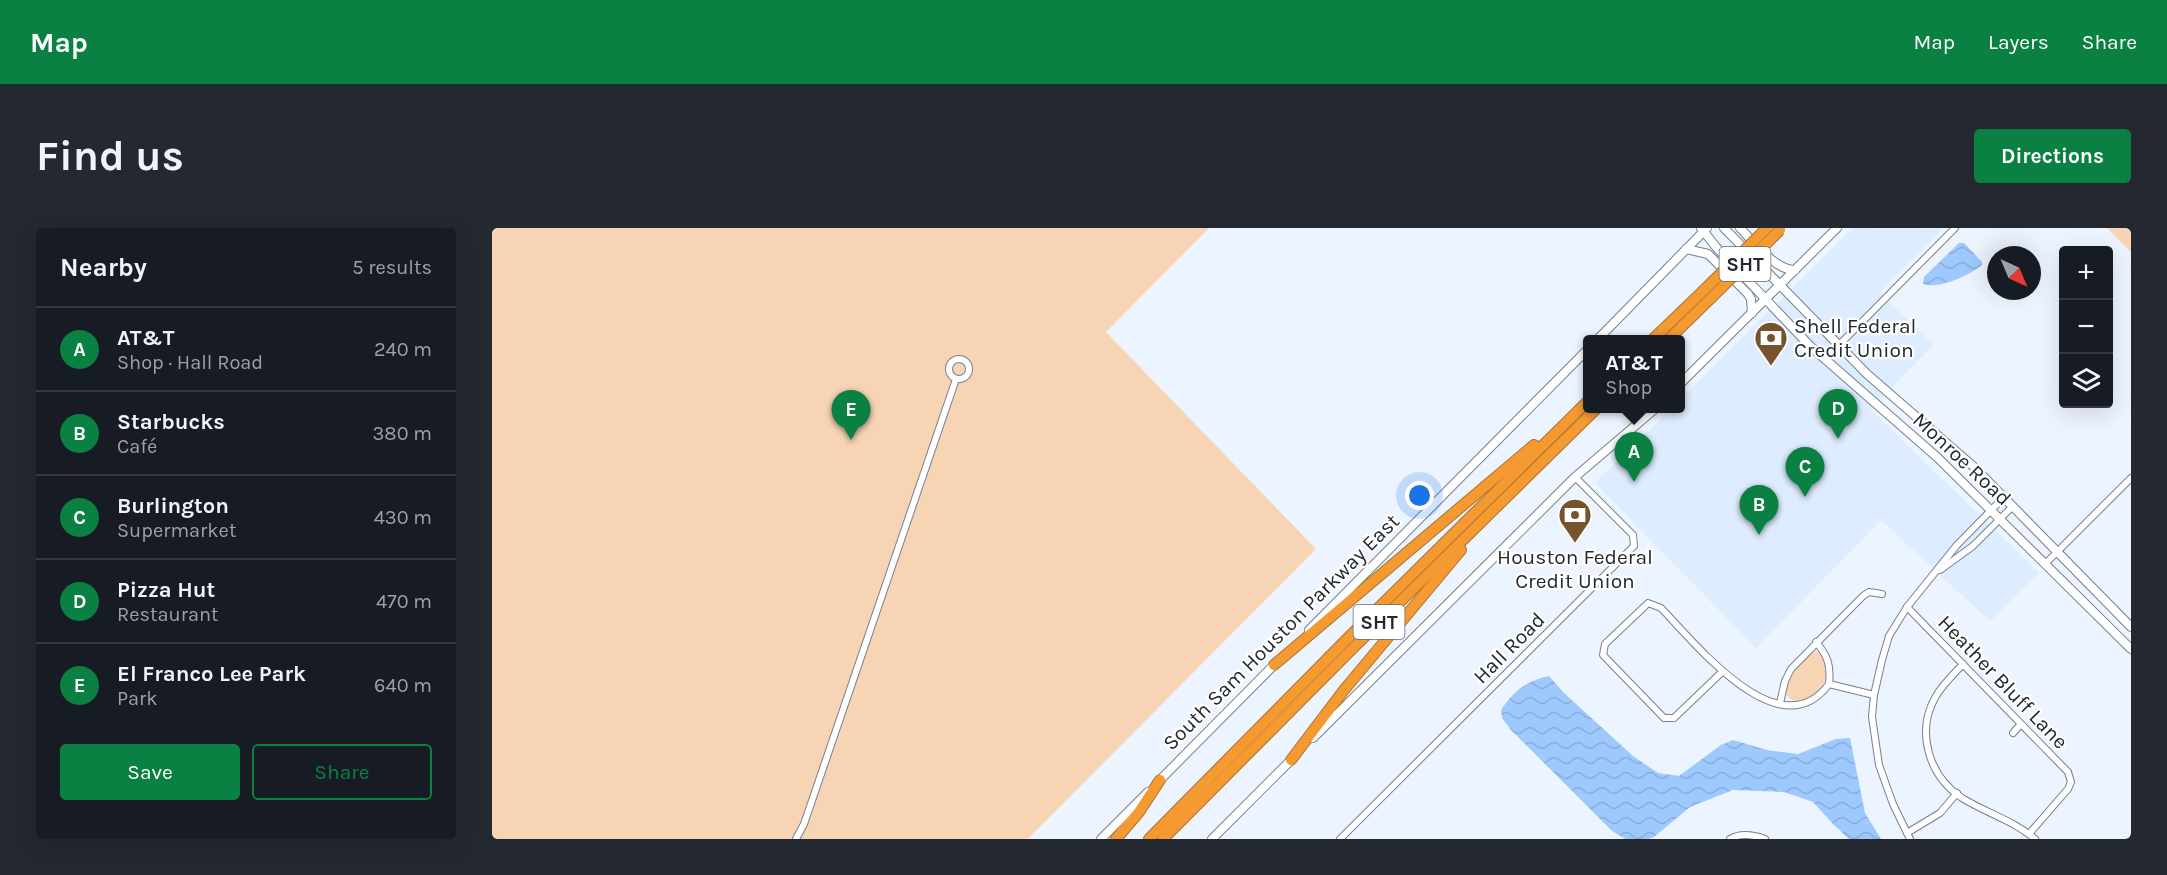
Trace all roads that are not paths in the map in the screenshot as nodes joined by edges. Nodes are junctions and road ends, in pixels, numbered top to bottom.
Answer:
1 (1724, 228) edge
2 (1740, 228) edge
3 (1767, 228) edge
4 (1837, 228) edge
5 (1955, 228) edge
6 (1705, 229) edge
7 (1781, 229) edge
8 (1686, 249) junction
9 (1795, 270) junction
10 (1779, 286) junction
11 (1706, 295) junction
12 (1766, 299) junction
13 (1752, 313) junction
14 (1601, 335) edge
15 (1657, 335) edge
16 (1671, 335) edge
17 (1839, 345) junction
18 (1583, 353) edge
19 (1867, 374) junction
20 (956, 379) dead end
21 (1685, 379) edge
22 (1857, 387) junction
23 (1583, 405) edge
24 (1592, 413) edge
25 (1650, 413) edge
26 (1560, 428) junction
27 (1951, 445) junction
28 (1938, 458) junction
29 (1575, 477) junction
30 (2131, 478) edge
31 (2004, 497) junction
32 (2013, 507) junction
33 (1494, 509) junction
34 (1991, 510) junction
35 (2000, 519) junction
36 (2057, 552) junction
37 (2046, 563) junction
38 (1934, 574) junction
39 (1882, 594) dead end
40 (1906, 607) junction
41 (2131, 627) edge
42 (2131, 632) edge
43 (2123, 640) junction
44 (1816, 642) junction
45 (2131, 649) edge
46 (1963, 664) junction
47 (1274, 665) junction
48 (1723, 671) junction
49 (1829, 684) junction
50 (1874, 695) junction
51 (1780, 703) junction
52 (2021, 724) junction
53 (2013, 733) dead end
54 (1291, 760) junction
55 (1160, 780) junction
56 (1956, 793) junction
57 (2029, 834) junction
58 (1908, 836) edge
59 (796, 839) edge
60 (1101, 839) edge
61 (1116, 839) edge
62 (1149, 839) edge
63 (1163, 839) edge
64 (1212, 839) edge
65 (1340, 839) edge
66 (1730, 839) edge
67 (1764, 839) edge
68 (2035, 839) edge

1 - 10 main road, Monroe Road
2 - 9 main road
3 - 11 highway, SHT, bridge
4 - 9 main road
5 - 17 street
6 - 8 main road
6 - 12 main road, Monroe Road
7 - 11 highway, SHT, bridge
8 - 13 main road
8 - 14 main road
9 - 10 main road
10 - 12 main road
10 - 17 main road, Monroe Road
11 - 15 highway, SHT
11 - 16 highway, SHT
12 - 13 main road
12 - 22 main road, Monroe Road
13 - 21 main road
17 - 19 main road, Monroe Road
18 - 47 main road, South Sam Houston Parkway East
19 - 22 main road
19 - 27 main road, Monroe Road
20 - 59 street
22 - 28 main road, Monroe Road
23 - 26 highway, SHT
24 - 33 highway, SHT
25 - 29 main road
26 - 47 highway
26 - 62 highway, SHT
27 - 28 main road
27 - 31 main road, Monroe Road
28 - 34 main road, Monroe Road
29 - 54 main road
29 - 65 street, Hall Road
30 - 36 street
31 - 32 main road, Monroe Road
31 - 34 street
32 - 35 street
32 - 36 main road, Monroe Road
33 - 54 highway
33 - 63 highway, SHT
34 - 35 main road, Monroe Road
34 - 38 street
35 - 37 main road, Monroe Road
35 - 38 street
36 - 37 street
36 - 41 main road, Monroe Road
37 - 43 main road, Monroe Road
38 - 40 street
39 - 44 street
40 - 46 street, Heather Bluff Lane
40 - 50 street
42 - 43 main road
43 - 45 main road, Monroe Road
44 - 49 street
44 - 51 street
46 - 52 street, Heather Bluff Lane
46 - 56 street
47 - 55 main road, South Sam Houston Parkway East
48 - 48 street
48 - 51 street
49 - 50 street
49 - 51 street
50 - 58 street
52 - 53 street
52 - 57 street, Heather Bluff Lane
54 - 64 main road
55 - 60 main road, South Sam Houston Parkway East
55 - 61 highway
56 - 57 street
56 - 58 street
57 - 68 street
66 - 67 street

